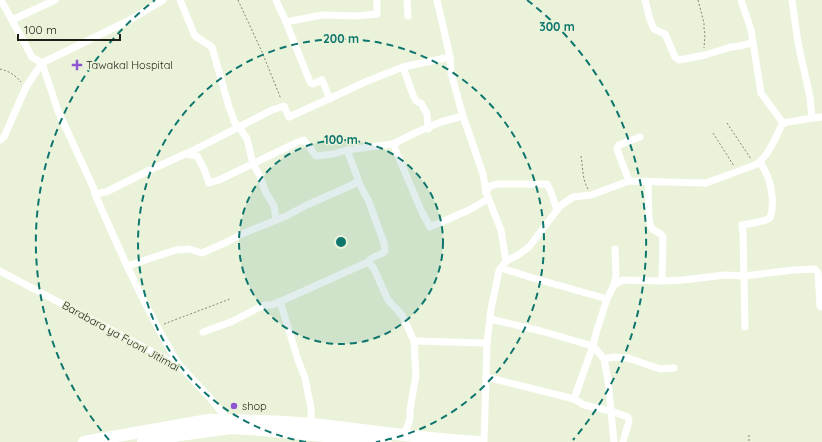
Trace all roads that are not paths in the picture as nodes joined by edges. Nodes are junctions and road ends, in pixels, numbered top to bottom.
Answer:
1 (1, 0) edge
2 (55, 0) edge
3 (163, 0) edge
4 (180, 0) edge
5 (276, 0) edge
6 (377, 0) edge
7 (407, 0) edge
8 (437, 0) edge
9 (645, 0) edge
10 (741, 0) edge
11 (792, 0) edge
12 (408, 16) dead end
13 (12, 20) junction
14 (286, 22) junction
15 (752, 43) junction
16 (450, 57) junction
17 (42, 63) junction
18 (403, 67) junction
19 (330, 99) junction
20 (462, 116) junction
21 (822, 117) edge
22 (812, 118) junction
23 (783, 124) junction
24 (239, 127) junction
25 (428, 128) junction
26 (640, 137) dead end
27 (0, 140) edge
28 (393, 144) junction
29 (347, 150) junction
30 (186, 154) junction
31 (758, 163) junction
32 (253, 164) junction
33 (358, 181) junction
34 (629, 181) junction
35 (648, 181) junction
36 (486, 192) junction
37 (95, 194) junction
38 (488, 199) junction
39 (557, 210) junction
40 (276, 220) junction
41 (615, 249) dead end
42 (506, 261) junction
43 (368, 262) junction
44 (127, 266) junction
45 (501, 268) junction
46 (0, 271) edge
47 (744, 276) junction
48 (662, 281) junction
49 (614, 285) junction
50 (607, 299) junction
51 (278, 302) junction
52 (822, 307) edge
53 (490, 319) junction
54 (745, 327) dead end
55 (203, 332) dead end
56 (414, 341) junction
57 (487, 343) junction
58 (593, 346) junction
59 (604, 359) junction
60 (181, 367) junction
61 (674, 368) dead end
62 (486, 377) junction
63 (574, 399) junction
64 (611, 411) junction
65 (229, 424) junction
66 (313, 434) edge
67 (404, 435) junction
68 (84, 442) edge
69 (143, 442) edge
70 (384, 442) edge
71 (479, 442) edge
72 (484, 442) edge
73 (614, 442) edge
74 (623, 442) edge

1 - 13 street
2 - 13 street
3 - 17 street
4 - 24 street
5 - 14 street
6 - 14 street
7 - 12 street
8 - 16 street
9 - 15 street
10 - 15 street
11 - 22 street
13 - 17 street
14 - 19 street
15 - 23 street
16 - 18 street
16 - 20 street
17 - 27 street
17 - 37 street
18 - 19 street
18 - 25 street
19 - 24 street
20 - 25 street
20 - 36 street
21 - 22 street
22 - 23 street
23 - 31 street
24 - 30 street
24 - 32 street
25 - 28 street
26 - 34 street
28 - 29 street
28 - 38 street
29 - 32 street
29 - 33 street
30 - 32 street
30 - 37 street
31 - 35 street
31 - 47 street
32 - 40 street
33 - 40 street
33 - 43 street
34 - 35 street
34 - 39 street
35 - 48 street
36 - 38 street
36 - 39 street
37 - 44 street
38 - 42 street
39 - 42 street
40 - 44 street
41 - 49 street
42 - 45 street
43 - 51 street
43 - 56 street
44 - 60 street
45 - 50 street
45 - 53 street
46 - 60 street, Barabara ya Fuoni Jitimai
47 - 48 street
47 - 52 street
47 - 54 street
48 - 49 street
49 - 50 street
50 - 58 street
51 - 55 street
51 - 66 street
53 - 57 street
53 - 58 street
56 - 57 street
56 - 67 street
57 - 62 street
58 - 59 street
58 - 63 street
59 - 61 street
59 - 64 street
60 - 65 street, Barabara ya Fuoni Jitimai
62 - 63 street
62 - 72 street
63 - 64 street
64 - 73 street
64 - 74 street
65 - 66 main road
65 - 68 main road
65 - 69 main road
66 - 67 main road
66 - 70 main road
67 - 71 main road

